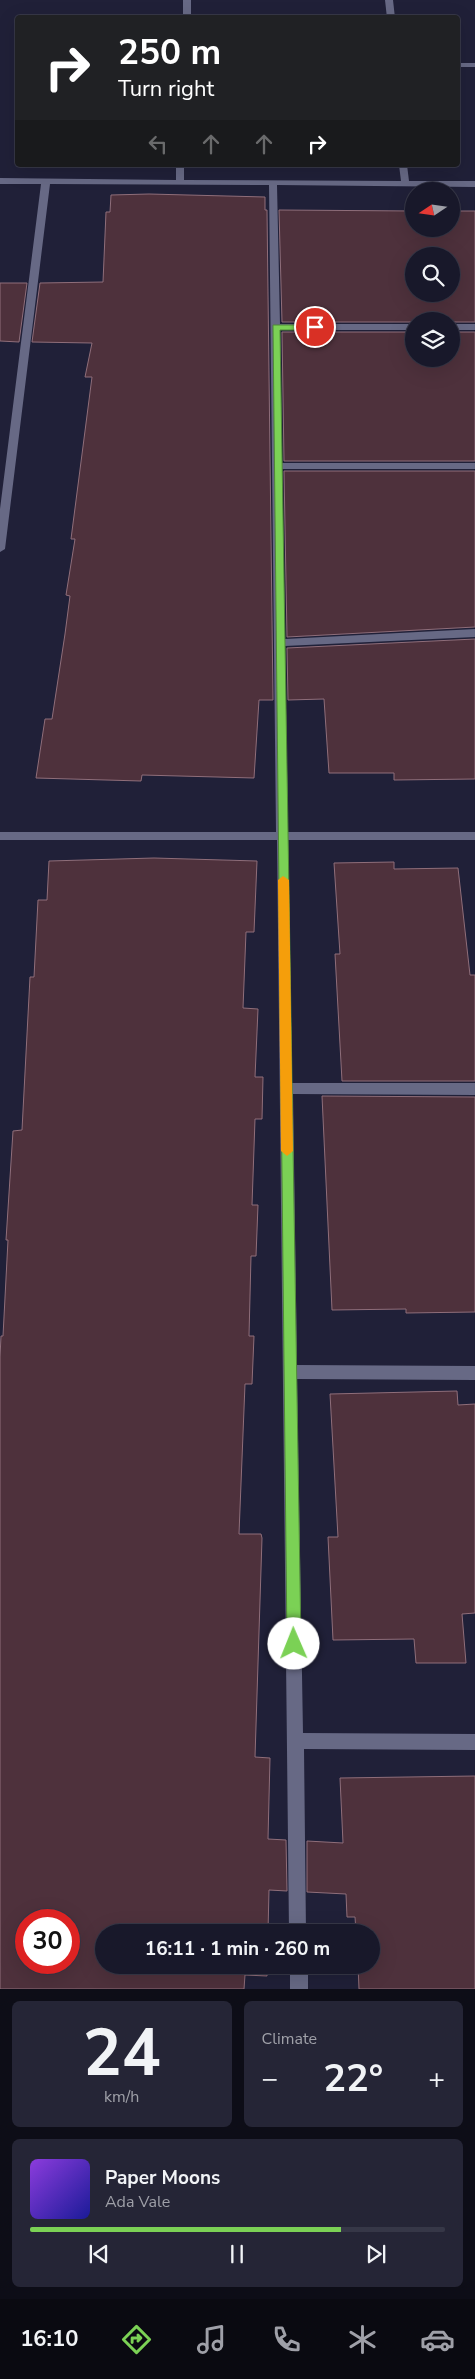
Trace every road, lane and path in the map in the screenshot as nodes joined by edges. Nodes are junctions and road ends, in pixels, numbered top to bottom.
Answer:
1 (187, 0) edge
2 (389, 0) edge
3 (186, 15) edge
4 (391, 15) edge
5 (460, 65) edge
6 (475, 65) edge
7 (180, 167) edge
8 (403, 167) edge
9 (0, 181) edge
10 (46, 181) junction
11 (180, 182) junction
12 (273, 183) junction
13 (405, 183) joint
14 (460, 184) edge
15 (475, 184) edge
16 (276, 327) junction
17 (405, 327) edge
18 (460, 327) edge
19 (475, 327) edge
20 (277, 466) junction
21 (475, 466) edge
22 (0, 549) edge
23 (475, 633) edge
24 (280, 643) junction
25 (0, 836) edge
26 (283, 836) junction
27 (475, 836) edge
28 (286, 1088) junction
29 (475, 1089) edge
30 (290, 1372) junction
31 (475, 1373) edge
32 (296, 1741) junction
33 (475, 1742) edge
34 (298, 1924) edge
35 (299, 1974) edge
36 (299, 1989) edge

1 - 3 street
2 - 4 street
5 - 6 street
7 - 11 street
8 - 13 street
9 - 10 street
10 - 11 street
10 - 22 street
11 - 12 street
12 - 13 street
12 - 16 street
14 - 15 street
16 - 17 street
16 - 20 street
18 - 19 street
20 - 21 street
20 - 24 street
23 - 24 street
24 - 26 street
25 - 26 street
26 - 27 street
26 - 28 street
28 - 29 street
28 - 30 street
30 - 31 street
30 - 32 street
32 - 33 street
32 - 34 street
35 - 36 street

